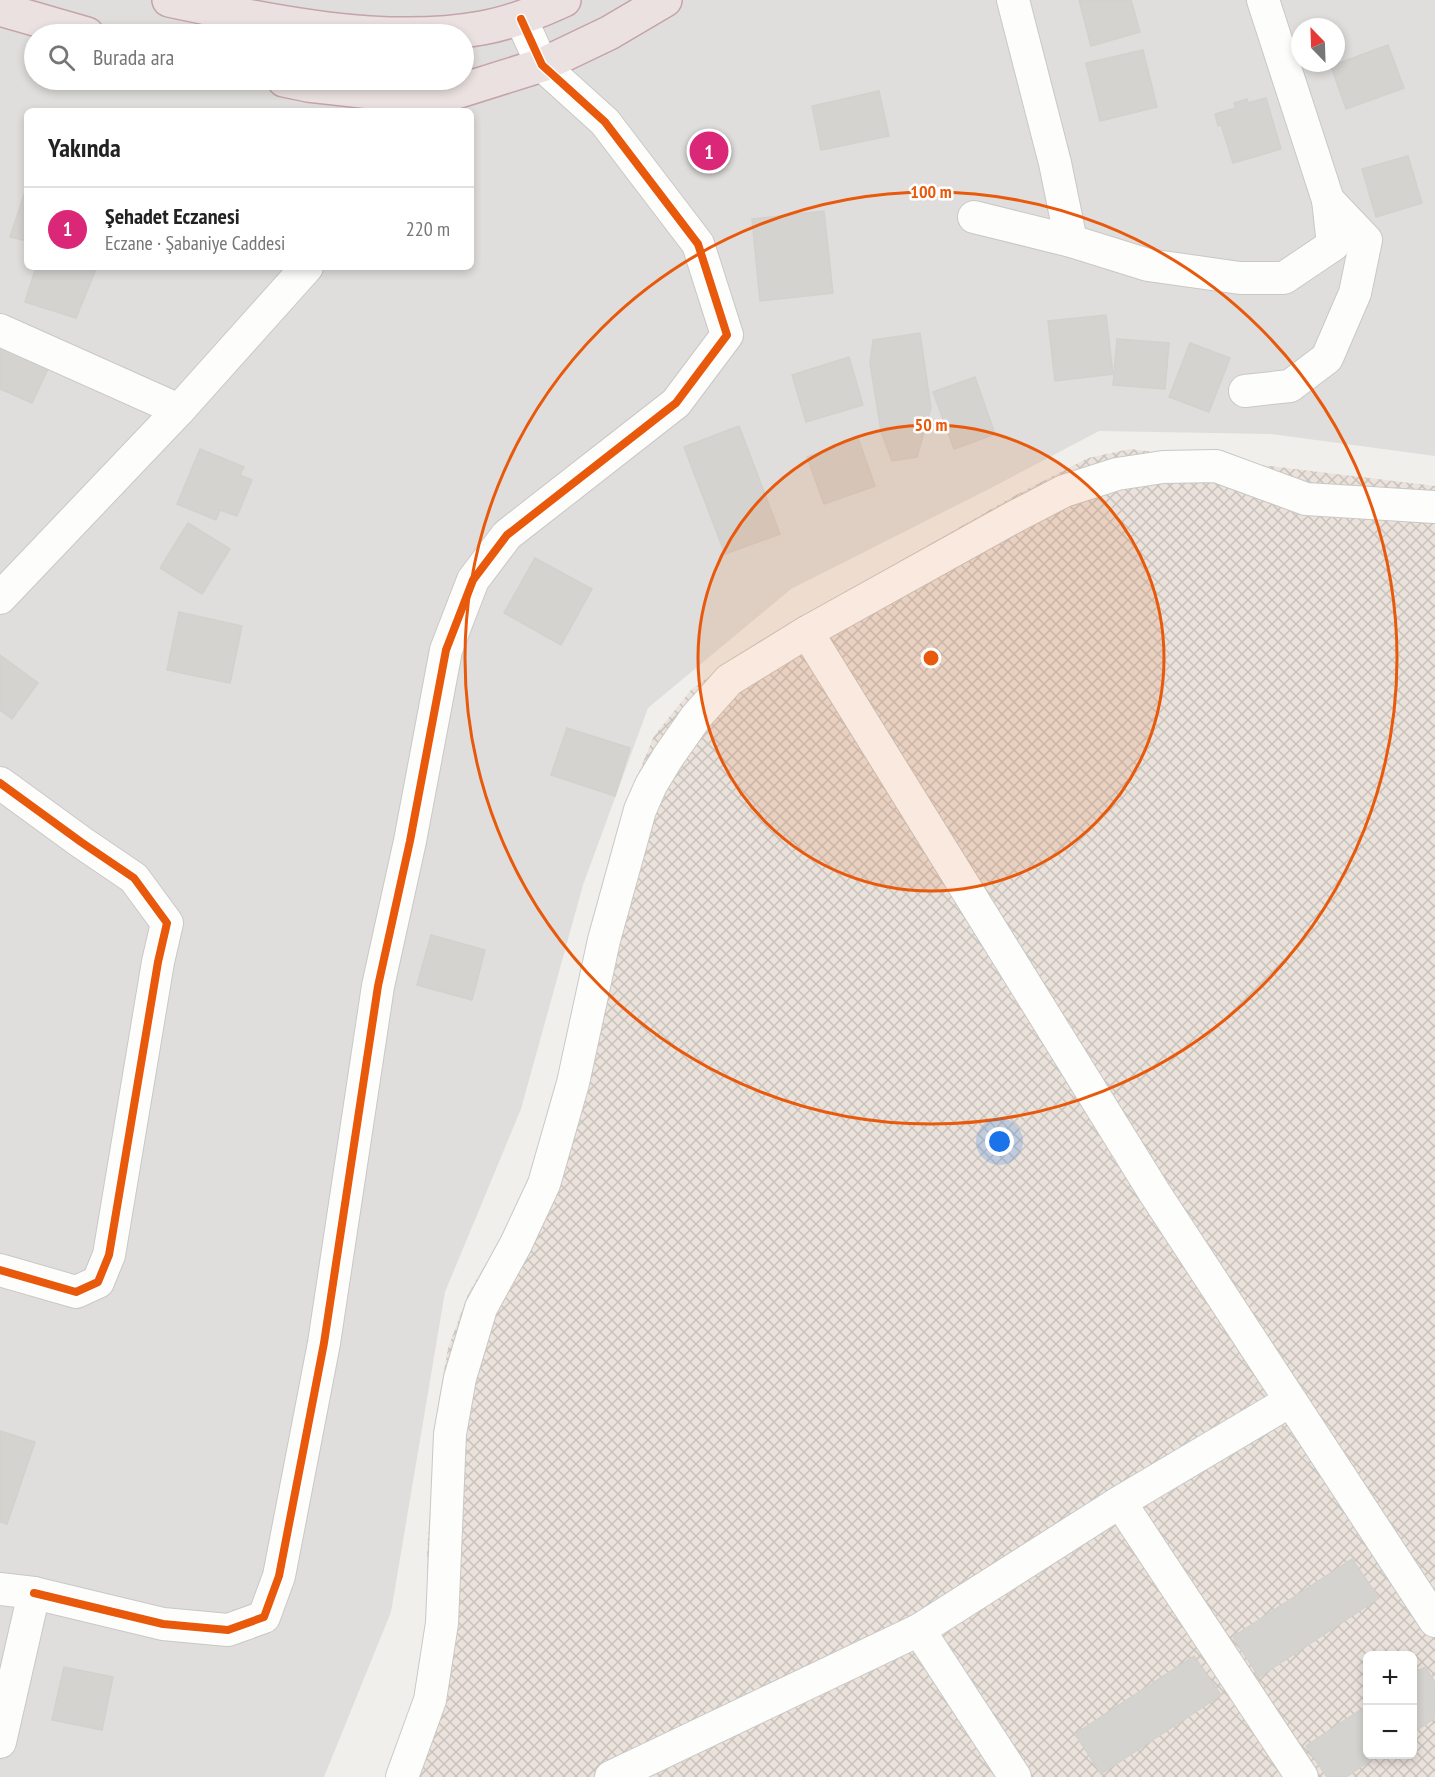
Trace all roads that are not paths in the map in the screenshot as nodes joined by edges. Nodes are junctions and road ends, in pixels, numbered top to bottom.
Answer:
1 (170, 0) edge
2 (564, 0) edge
3 (665, 0) edge
4 (1013, 0) edge
5 (1263, 0) edge
6 (0, 9) edge
7 (521, 19) junction
8 (52, 24) edge
9 (298, 24) edge
10 (474, 29) edge
11 (542, 65) junction
12 (474, 84) edge
13 (364, 90) edge
14 (453, 90) edge
15 (432, 96) edge
16 (1328, 200) junction
17 (975, 217) dead end
18 (1071, 241) junction
19 (304, 270) edge
20 (0, 330) edge
21 (1245, 391) dead end
22 (179, 410) junction
23 (1435, 507) edge
24 (0, 598) edge
25 (807, 632) junction
26 (0, 783) edge
27 (0, 1270) edge
28 (1290, 1401) junction
29 (1120, 1503) junction
30 (0, 1589) edge
31 (34, 1593) junction
32 (1435, 1621) edge
33 (919, 1630) junction
34 (0, 1742) edge
35 (402, 1777) edge
36 (611, 1777) edge
37 (1015, 1777) edge
38 (1302, 1777) edge

1 - 9 highway
2 - 7 highway
3 - 11 highway
4 - 18 street
5 - 16 street
6 - 8 highway
7 - 10 highway
7 - 11 street
11 - 12 highway
11 - 31 street
13 - 15 highway
14 - 15 highway
16 - 18 street
16 - 21 street
17 - 18 street
19 - 22 street
20 - 22 street
22 - 24 street
23 - 25 street
25 - 28 street
25 - 35 street
26 - 27 street
28 - 29 street
28 - 32 street
29 - 33 street
29 - 38 street
30 - 31 street
31 - 34 street
33 - 36 street
33 - 37 street

